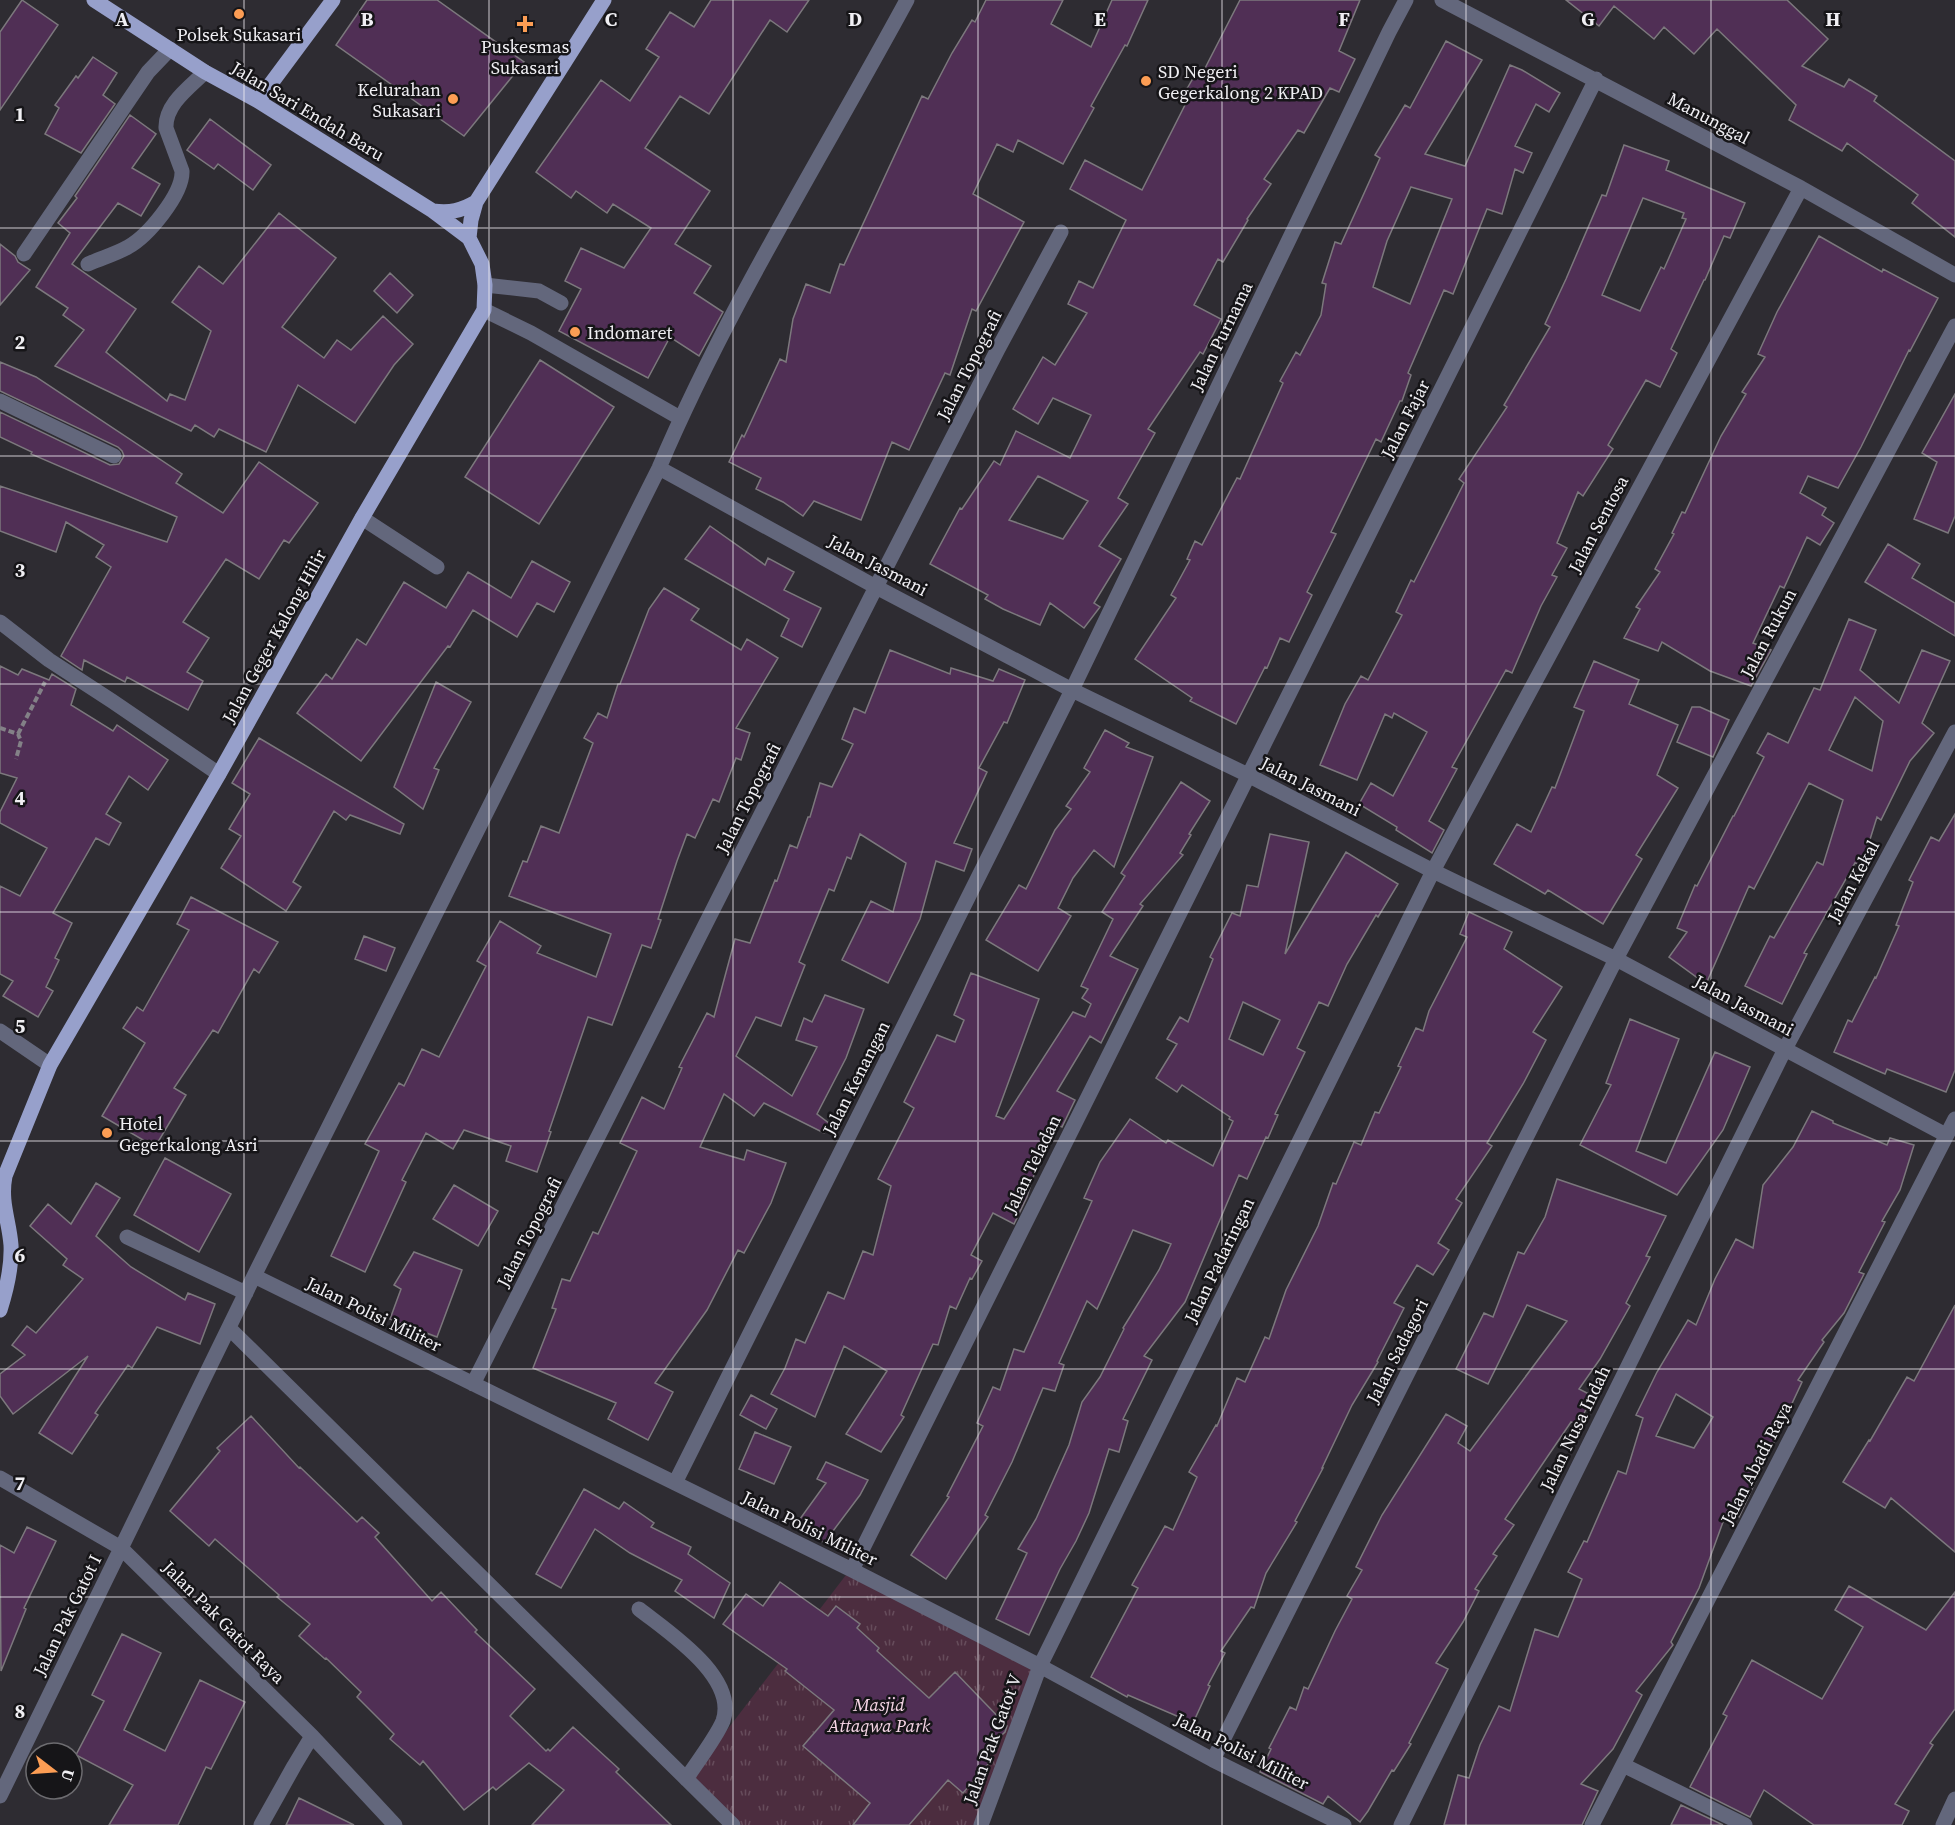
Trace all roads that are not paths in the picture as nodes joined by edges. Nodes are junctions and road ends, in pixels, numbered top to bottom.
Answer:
1 (94, 0) edge
2 (333, 0) edge
3 (604, 0) edge
4 (907, 0) edge
5 (1406, 0) edge
6 (1442, 0) edge
7 (170, 49) junction
8 (205, 72) junction
9 (1596, 79) junction
10 (258, 101) junction
11 (1799, 192) junction
12 (476, 202) junction
13 (433, 211) junction
14 (1061, 232) dead end
15 (469, 238) junction
16 (24, 254) dead end
17 (88, 264) dead end
18 (1955, 275) edge
19 (485, 285) junction
20 (561, 303) dead end
21 (484, 310) junction
22 (1955, 326) edge
23 (0, 401) edge
24 (680, 418) junction
25 (114, 456) dead end
26 (659, 468) junction
27 (362, 518) junction
28 (437, 567) dead end
29 (876, 587) junction
30 (0, 622) edge
31 (1072, 690) junction
32 (1955, 732) edge
33 (219, 774) junction
34 (1248, 775) junction
35 (1433, 871) junction
36 (1616, 959) junction
37 (0, 1030) edge
38 (1785, 1049) junction
39 (50, 1065) junction
40 (1955, 1119) edge
41 (1946, 1136) junction
42 (3, 1175) edge
43 (127, 1237) dead end
44 (254, 1276) junction
45 (246, 1293) junction
46 (0, 1310) edge
47 (229, 1328) junction
48 (473, 1384) junction
49 (0, 1478) edge
50 (675, 1483) junction
51 (121, 1548) junction
52 (852, 1570) junction
53 (639, 1609) dead end
54 (1040, 1666) junction
55 (312, 1736) junction
56 (1213, 1760) junction
57 (1623, 1765) junction
58 (686, 1779) junction
59 (0, 1796) edge
60 (1955, 1799) edge
61 (261, 1825) edge
62 (395, 1825) edge
63 (733, 1825) edge
64 (981, 1825) edge
65 (1344, 1825) edge
66 (1401, 1825) edge
67 (1592, 1825) edge
68 (1745, 1825) edge
69 (1943, 1825) edge

1 - 7 main road, Jalan Sari Endah Baru
2 - 10 main road
3 - 12 main road
4 - 24 street, Jalan Pak Gatot I
5 - 31 street, Jalan Purnama
6 - 9 street, Manunggal
7 - 8 main road, Jalan Sari Endah Baru
7 - 16 street
8 - 10 main road, Jalan Sari Endah Baru
8 - 17 street
9 - 11 street, Manunggal
9 - 34 street, Jalan Fajar
10 - 13 main road, Jalan Sari Endah Baru
11 - 18 street, Manunggal
11 - 35 street, Jalan Sentosa
12 - 13 main road
12 - 15 main road
13 - 15 main road, Jalan Sari Endah Baru
14 - 29 street, Jalan Topografi
15 - 19 main road, Jalan Geger Kalong Hilir
19 - 20 street
19 - 21 main road, Jalan Geger Kalong Hilir
21 - 24 street
21 - 27 main road, Jalan Geger Kalong Hilir
22 - 36 street, Jalan Rukun
23 - 25 street
24 - 26 street, Jalan Pak Gatot I
26 - 29 street, Jalan Jasmani
26 - 44 street, Jalan Pak Gatot I
27 - 28 street
27 - 33 main road, Jalan Geger Kalong Hilir
29 - 31 street, Jalan Jasmani
29 - 48 street, Jalan Topografi
30 - 33 street
31 - 34 street, Jalan Jasmani
31 - 50 street, Jalan Kenangan
32 - 38 street, Jalan Kekal
33 - 39 main road, Jalan Geger Kalong Hilir
34 - 35 street, Jalan Jasmani
34 - 52 street, Jalan Teladan
35 - 36 street, Jalan Jasmani
35 - 54 street, Jalan Padaringan
36 - 38 street, Jalan Jasmani
36 - 56 street, Jalan Sadagori
37 - 39 street
38 - 41 street, Jalan Jasmani
38 - 66 street, Jalan Nusa Indah
39 - 42 main road, Jalan Geger Kalong Hilir
40 - 41 street, Jalan Abadi Raya
41 - 57 street, Jalan Abadi Raya
42 - 46 main road, Jalan Geger Kalong Hilir
43 - 45 street
44 - 45 street, Jalan Pak Gatot I
44 - 48 street, Jalan Polisi Militer
45 - 47 street, Jalan Pak Gatot I
47 - 51 street, Jalan Pak Gatot I
47 - 58 street
48 - 50 street, Jalan Polisi Militer
49 - 51 street, Jalan Pak Gatot Raya
50 - 52 street, Jalan Polisi Militer
51 - 55 street, Jalan Pak Gatot Raya
51 - 59 street, Jalan Pak Gatot I
52 - 54 street, Jalan Polisi Militer
53 - 58 street
54 - 56 street, Jalan Polisi Militer
54 - 64 street, Jalan Pak Gatot V
55 - 61 street
55 - 62 street, Jalan Pak Gatot Raya
56 - 65 street, Jalan Polisi Militer
57 - 67 street, Jalan Abadi Raya
57 - 68 street
58 - 63 street
60 - 69 street

